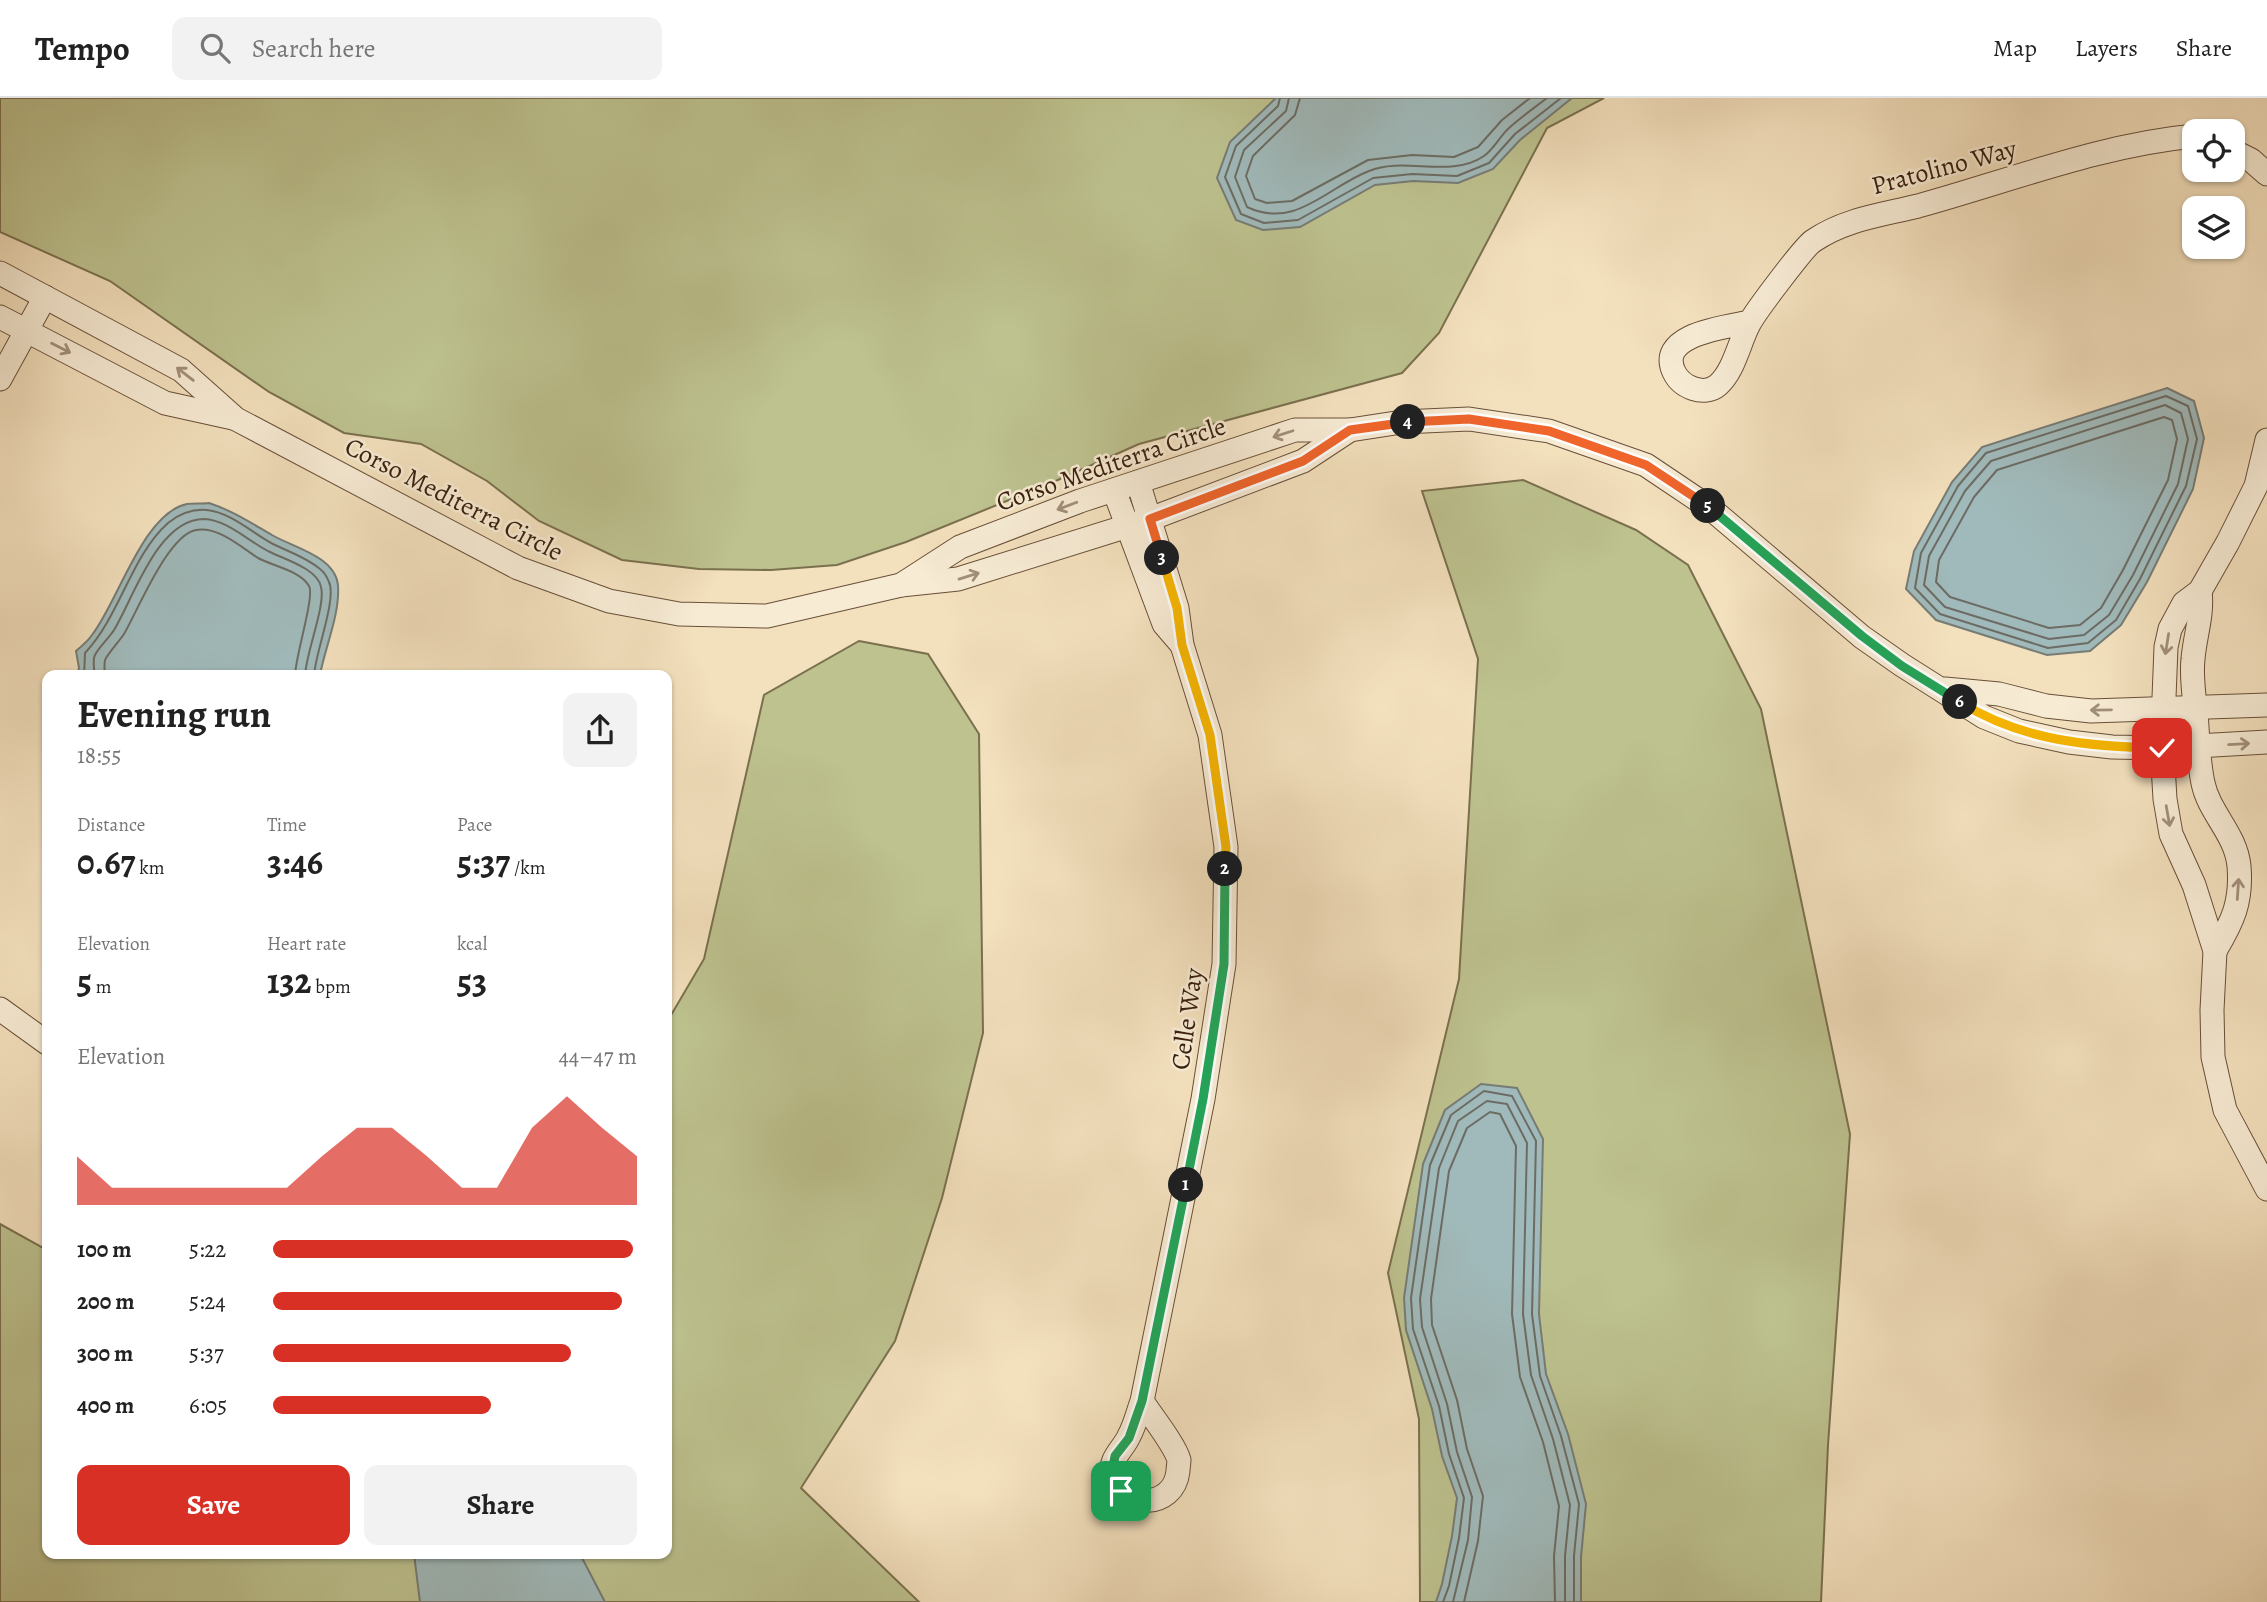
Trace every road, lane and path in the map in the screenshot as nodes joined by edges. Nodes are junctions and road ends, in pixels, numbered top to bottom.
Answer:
1 (2182, 137) edge
2 (2245, 157) edge
3 (2267, 174) edge
4 (0, 273) edge
5 (21, 284) junction
6 (45, 297) junction
7 (1, 320) edge
8 (1750, 322) dead end
9 (27, 331) junction
10 (0, 379) edge
11 (236, 419) junction
12 (1350, 430) junction
13 (2267, 440) edge
14 (1138, 482) junction
15 (1114, 490) junction
16 (1150, 519) junction
17 (1127, 526) junction
18 (901, 586) junction
19 (2200, 591) junction
20 (1182, 645) junction
21 (1939, 688) junction
22 (2267, 705) edge
23 (2195, 708) junction
24 (2162, 709) junction
25 (2267, 743) edge
26 (2199, 746) junction
27 (2162, 748) junction
28 (2215, 951) junction
29 (0, 1009) edge
30 (42, 1039) edge
31 (2267, 1189) edge
32 (1142, 1401) dead end

1 - 8 street, Pratolino Way
2 - 3 street
4 - 5 street, Corso Mediterra Circle
5 - 6 street, Corso Mediterra Circle
5 - 7 street
6 - 9 street
11 -> 6 street, Corso Mediterra Circle
7 - 9 street, Corso Mediterra Circle
9 - 10 street
9 -> 11 street, Corso Mediterra Circle
11 - 18 street, Corso Mediterra Circle
12 -> 14 street, Corso Mediterra Circle
12 - 16 street, Corso Mediterra Circle
12 - 21 street, Corso Mediterra Circle
13 - 19 street
14 - 15 street, Corso Mediterra Circle
14 - 16 street, Celle Way
15 - 17 street, Celle Way
15 -> 18 street, Corso Mediterra Circle
16 - 17 street, Corso Mediterra Circle
16 - 20 street, Celle Way
18 -> 17 street, Corso Mediterra Circle
17 - 20 street, Celle Way
19 - 23 street
19 -> 24 street
20 - 32 street, Celle Way
24 -> 21 street, Corso Mediterra Circle
21 - 27 street, Corso Mediterra Circle
22 - 23 street, Corso Mediterra Circle
23 - 24 street, Corso Mediterra Circle
23 - 26 street
24 - 27 street
26 -> 25 street, Corso Mediterra Circle
26 - 27 street, Corso Mediterra Circle
28 -> 26 street
27 -> 28 street
28 - 31 street
29 - 30 street

